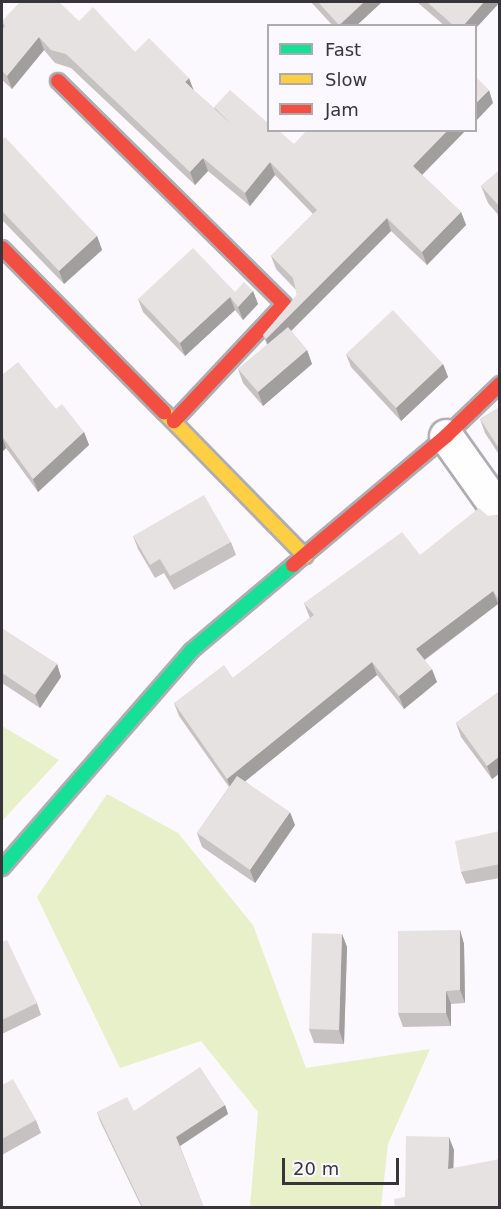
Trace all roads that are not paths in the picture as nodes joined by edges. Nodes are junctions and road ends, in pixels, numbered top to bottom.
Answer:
1 (58, 81) dead end
2 (2, 248) edge
3 (500, 384) edge
4 (174, 421) junction
5 (446, 436) junction
6 (500, 512) edge
7 (305, 556) junction
8 (2, 868) edge

1 - 4 street
2 - 4 street
3 - 5 street
4 - 7 street
5 - 6 street
5 - 7 street
7 - 8 street

